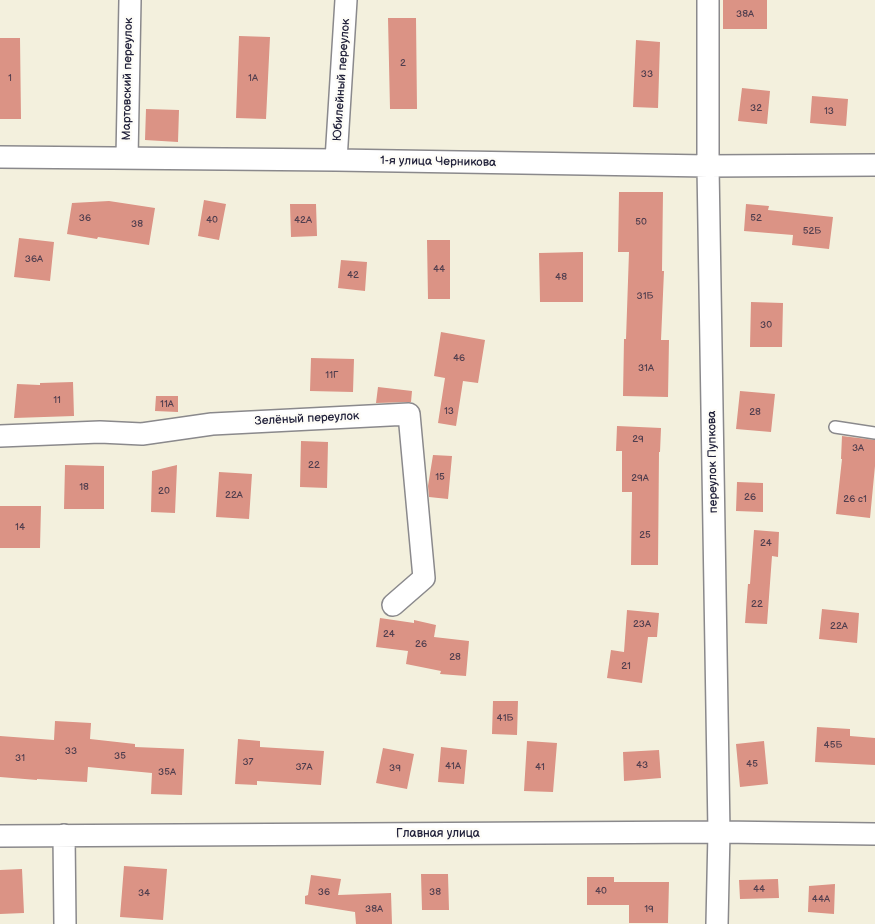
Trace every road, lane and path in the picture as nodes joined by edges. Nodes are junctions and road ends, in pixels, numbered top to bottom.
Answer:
1 (130, 0) edge
2 (346, 0) edge
3 (708, 0) edge
4 (0, 157) edge
5 (127, 158) junction
6 (336, 160) junction
7 (875, 165) edge
8 (708, 166) junction
9 (835, 427) dead end
10 (875, 433) edge
11 (0, 436) edge
12 (393, 605) dead end
13 (719, 832) junction
14 (875, 834) edge
15 (64, 835) junction
16 (0, 836) edge
17 (65, 924) edge
18 (717, 924) edge

1 - 5 street, Мартовский переулок
2 - 6 street, Юбилейный переулок
3 - 8 street, переулок Пупкова
4 - 5 street, 1-я улица Черникова
5 - 6 street, 1-я улица Черникова
6 - 8 street, 1-я улица Черникова
7 - 8 street, 1-я улица Черникова
8 - 13 street, переулок Пупкова
9 - 10 lane
11 - 12 street, Зелёный переулок
13 - 14 street, Главная улица
13 - 15 street, Главная улица
13 - 18 street, переулок Пупкова
15 - 16 street, Главная улица
15 - 17 street

